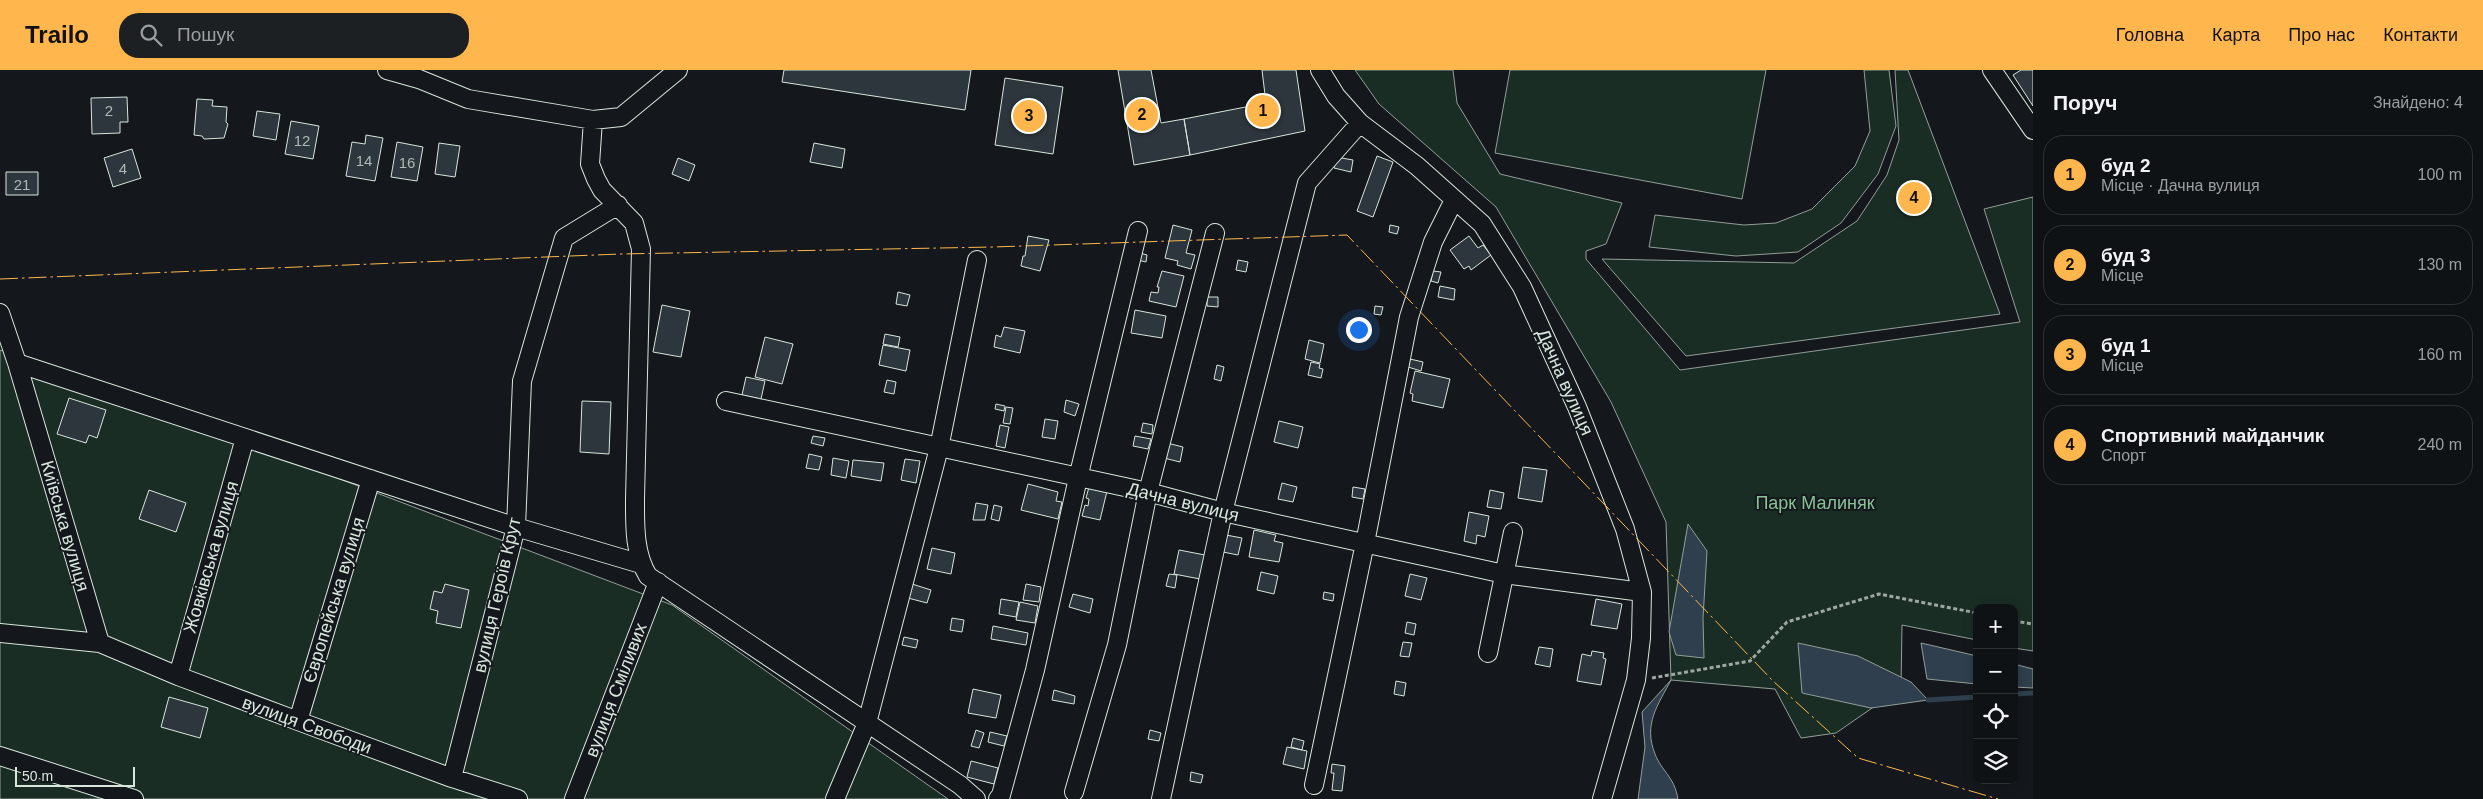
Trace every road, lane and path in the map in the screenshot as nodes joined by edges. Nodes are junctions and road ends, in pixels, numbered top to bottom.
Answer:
1 (387, 70) edge
2 (678, 70) edge
3 (1320, 70) edge
4 (1993, 71) edge
5 (422, 74) edge
6 (592, 120) junction
7 (1360, 123) junction
8 (2033, 130) edge
9 (1454, 200) junction
10 (618, 205) junction
11 (1138, 231) dead end
12 (1215, 233) dead end
13 (978, 260) dead end
14 (0, 313) edge
15 (17, 363) junction
16 (726, 400) dead end
17 (245, 438) junction
18 (939, 448) junction
19 (1078, 478) junction
20 (371, 479) junction
21 (1148, 492) junction
22 (1223, 512) junction
23 (516, 527) junction
24 (1513, 532) dead end
25 (1366, 542) junction
26 (641, 564) junction
27 (1504, 574) junction
28 (658, 582) junction
29 (1642, 592) junction
30 (1973, 612) edge
31 (2018, 622) edge
32 (2033, 624) edge
33 (0, 633) edge
34 (100, 644) junction
35 (1488, 653) dead end
36 (178, 676) junction
37 (1636, 680) junction
38 (298, 721) junction
39 (867, 723) junction
40 (0, 756) edge
41 (452, 778) junction
42 (1314, 785) dead end
43 (1074, 792) dead end
44 (134, 799) edge
45 (518, 799) edge
46 (574, 799) edge
47 (835, 799) edge
48 (976, 799) edge
49 (998, 799) edge
50 (1161, 799) edge
51 (1602, 799) edge

1 - 5 street
2 - 6 street
3 - 7 street, Дачна вулиця
4 - 8 street
5 - 6 street
6 - 10 street
7 - 9 street, Дачна вулиця
7 - 22 street
9 - 25 street
9 - 29 street, Дачна вулиця
10 - 23 street, вулиця Героїв Крут
10 - 26 street
11 - 19 street
12 - 21 street
13 - 18 street
14 - 15 street, Київська вулиця
15 - 17 street
15 - 34 street, Київська вулиця
16 - 18 street, Дачна вулиця
17 - 20 street
17 - 36 street, Жовківська вулиця
18 - 19 street, Дачна вулиця
18 - 39 street
19 - 21 street, Дачна вулиця
19 - 49 street
20 - 23 street
20 - 38 street, Європейська вулиця
21 - 22 street, Дачна вулиця
21 - 43 street
22 - 25 street, Дачна вулиця
22 - 50 street
23 - 26 street
23 - 41 street, вулиця Героїв Крут
24 - 27 street
25 - 27 street, Дачна вулиця
25 - 42 street
26 - 28 street
27 - 29 street, Дачна вулиця
27 - 35 street
28 - 39 street
28 - 46 street, вулиця Сміливих
29 - 37 street, Дачна вулиця
30 - 37 path
31 - 32 path
33 - 34 street
34 - 36 street, вулиця Свободи
36 - 38 street, вулиця Свободи
37 - 51 street, Дачна вулиця
38 - 41 street, вулиця Свободи
39 - 47 street
39 - 48 street
40 - 44 street
41 - 45 street, вулиця Свободи

